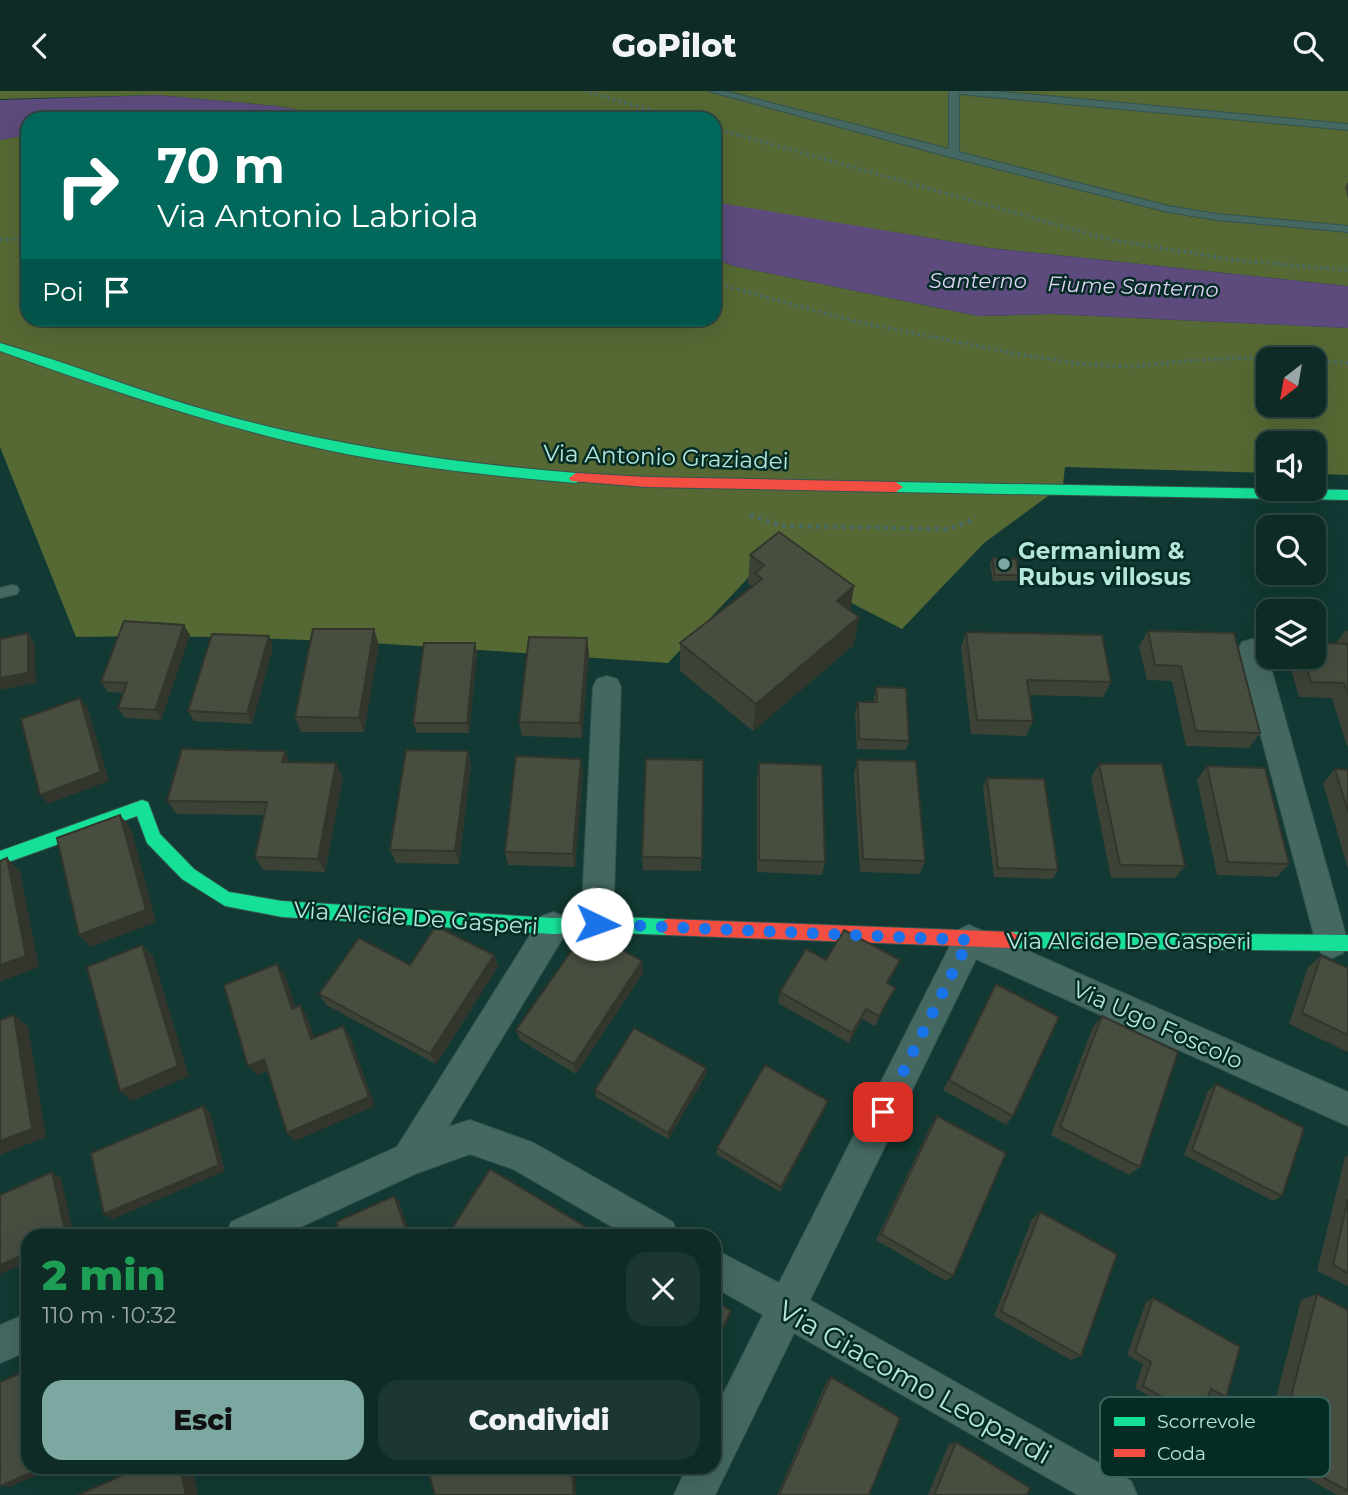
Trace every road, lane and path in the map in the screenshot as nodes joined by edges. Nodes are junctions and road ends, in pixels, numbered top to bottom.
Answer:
1 (584, 91) edge
2 (713, 91) edge
3 (954, 91) edge
4 (961, 91) edge
5 (658, 112) edge
6 (1348, 127) edge
7 (721, 130) edge
8 (954, 155) junction
9 (1348, 229) edge
10 (21, 238) edge
11 (0, 240) edge
12 (1348, 270) edge
13 (721, 285) edge
14 (0, 347) edge
15 (1348, 363) edge
16 (1348, 495) edge
17 (1252, 650) dead end
18 (607, 687) dead end
19 (0, 858) edge
20 (597, 924) junction
21 (553, 926) junction
22 (969, 940) junction
23 (1340, 943) edge
24 (1348, 1109) edge
25 (410, 1159) junction
26 (257, 1229) edge
27 (650, 1229) edge
28 (721, 1271) edge
29 (784, 1308) junction
30 (21, 1335) edge
31 (0, 1344) edge
32 (721, 1439) edge
33 (705, 1474) edge
34 (1107, 1492) edge
35 (695, 1495) edge

1 - 5 path
2 - 8 lane
3 - 8 lane
4 - 6 lane
7 - 12 path
8 - 9 lane
10 - 11 path
13 - 15 path
14 - 16 street, Via Antonio Graziadei
17 - 23 street, Via Alcide De Gasperi
18 - 20 street
19 - 21 street, Via Alcide De Gasperi
20 - 21 street, Via Alcide De Gasperi
20 - 22 street, Via Alcide De Gasperi
21 - 25 street
22 - 23 street, Via Alcide De Gasperi
22 - 24 street, Via Ugo Foscolo
22 - 29 street
25 - 26 street
25 - 27 street
28 - 29 street, Via Giacomo Leopardi
29 - 32 street
29 - 34 street, Via Giacomo Leopardi
30 - 31 street
33 - 35 street

